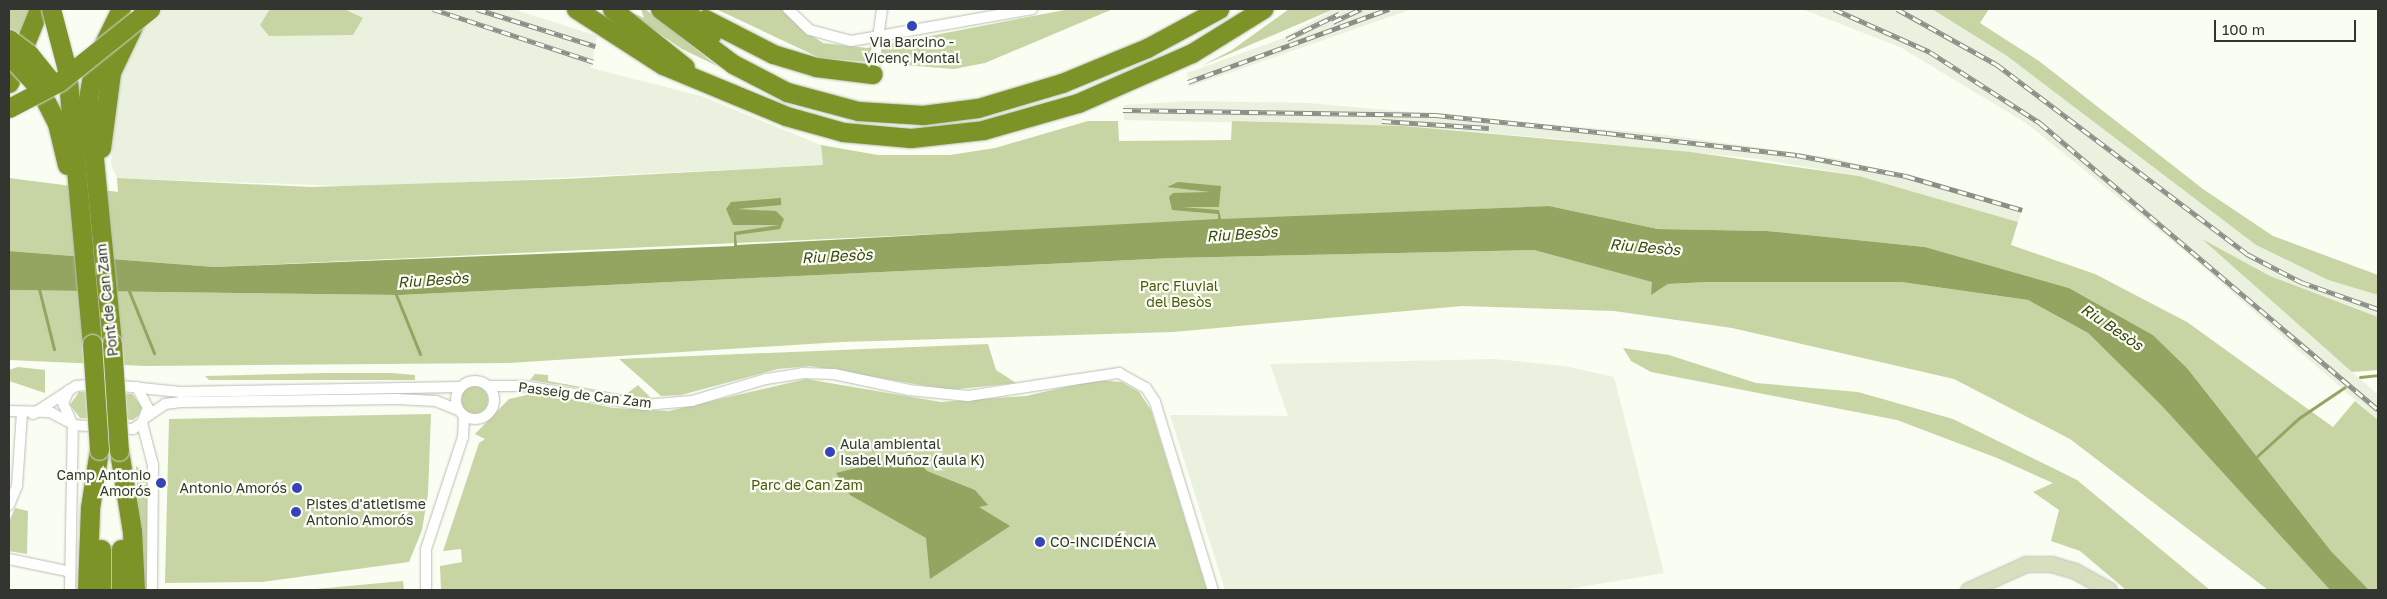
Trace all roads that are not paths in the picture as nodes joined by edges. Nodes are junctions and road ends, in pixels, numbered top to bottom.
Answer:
1 (39, 9) edge
2 (51, 9) edge
3 (121, 9) edge
4 (149, 9) edge
5 (576, 9) edge
6 (596, 9) edge
7 (612, 9) edge
8 (660, 9) edge
9 (683, 9) edge
10 (692, 9) edge
11 (788, 9) edge
12 (882, 9) edge
13 (1032, 9) edge
14 (1219, 9) edge
15 (1263, 9) edge
16 (9, 39) edge
17 (877, 40) junction
18 (9, 55) edge
19 (685, 67) junction
20 (873, 74) joint
21 (9, 83) edge
22 (45, 85) junction
23 (718, 86) junction
24 (1005, 100) junction
25 (9, 108) edge
26 (80, 149) junction
27 (488, 386) junction
28 (137, 387) junction
29 (460, 387) junction
30 (70, 389) junction
31 (9, 411) edge
32 (28, 413) junction
33 (465, 415) junction
34 (144, 420) junction
35 (72, 423) junction
36 (99, 450) junction
37 (118, 451) junction
38 (9, 505) edge
39 (9, 559) edge
40 (70, 572) junction
41 (70, 590) edge
42 (87, 590) edge
43 (101, 590) edge
44 (121, 590) edge
45 (135, 590) edge
46 (152, 590) edge
47 (426, 590) edge
48 (1213, 590) edge
49 (1968, 590) edge
50 (2109, 590) edge

1 - 21 highway
2 - 26 highway, bridge
3 - 26 highway
4 - 25 highway, bridge
4 - 26 highway
5 - 23 highway
6 - 19 highway
7 - 19 highway
8 - 24 highway
9 - 24 highway
10 - 20 highway
11 - 17 street
12 - 17 street
13 - 17 street
14 - 24 highway
15 - 23 highway
16 - 22 highway, bridge
17 - 20 street
18 - 22 highway, bridge
19 - 23 highway
22 - 26 highway
26 - 36 highway, Pont de Can Zam, bridge
26 - 37 highway, Pont de Can Zam, bridge
27 - 29 street
27 - 33 street
27 - 48 street, Passeig de Can Zam
28 - 29 street
28 - 30 street
28 - 34 street
29 - 33 street
30 - 32 street
30 - 35 street
31 - 32 street
32 - 35 street
32 - 38 street
33 - 34 street
33 - 47 street
34 - 35 street
34 - 46 street
35 - 40 street
36 - 42 highway
36 - 43 highway
37 - 44 highway
37 - 45 highway
39 - 40 street
40 - 41 street
49 - 50 street

